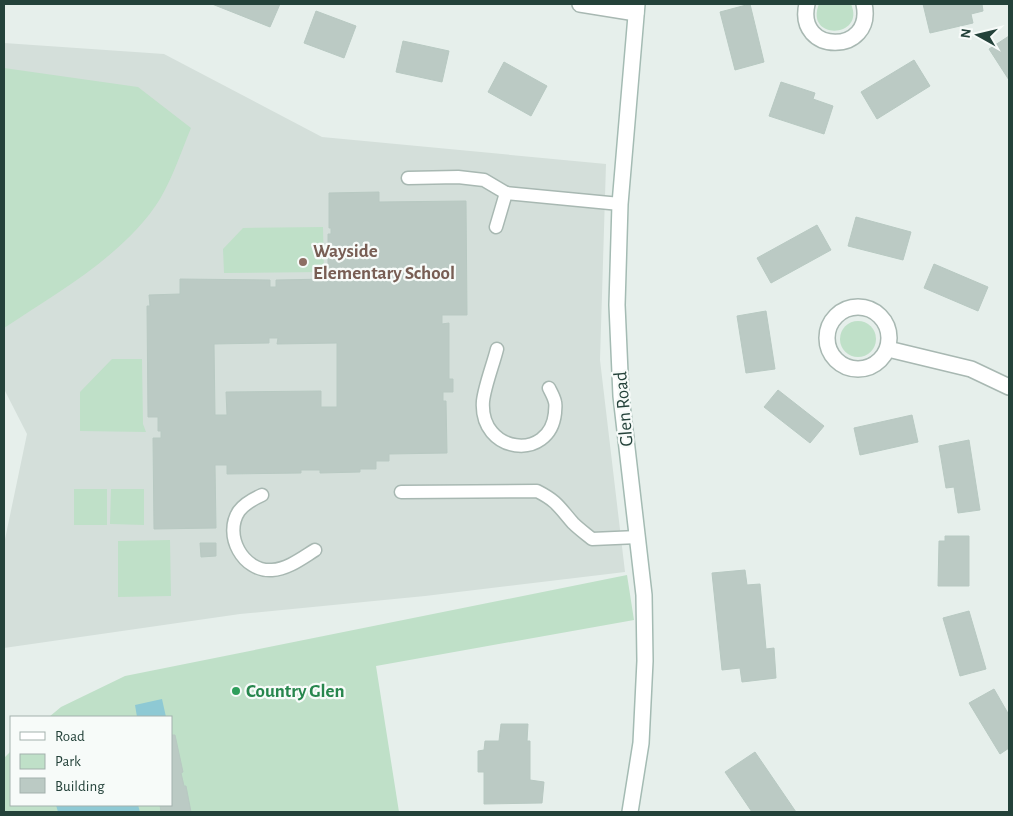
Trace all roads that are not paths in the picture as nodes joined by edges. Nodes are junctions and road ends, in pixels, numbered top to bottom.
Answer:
1 (580, 4) edge
2 (807, 4) edge
3 (864, 4) edge
4 (636, 8) edge
5 (408, 178) dead end
6 (506, 193) junction
7 (620, 204) junction
8 (496, 227) dead end
9 (497, 349) dead end
10 (888, 349) junction
11 (1009, 387) edge
12 (549, 388) dead end
13 (401, 492) dead end
14 (262, 495) dead end
15 (638, 538) junction
16 (315, 550) dead end
17 (630, 812) edge

1 - 4 main road
2 - 3 main road
4 - 7 main road, Glen Road
5 - 6 lane
6 - 7 lane
6 - 8 lane
7 - 15 main road, Glen Road
9 - 12 lane
10 - 10 main road
10 - 11 main road
13 - 15 lane
14 - 16 lane
15 - 17 main road, Glen Road

